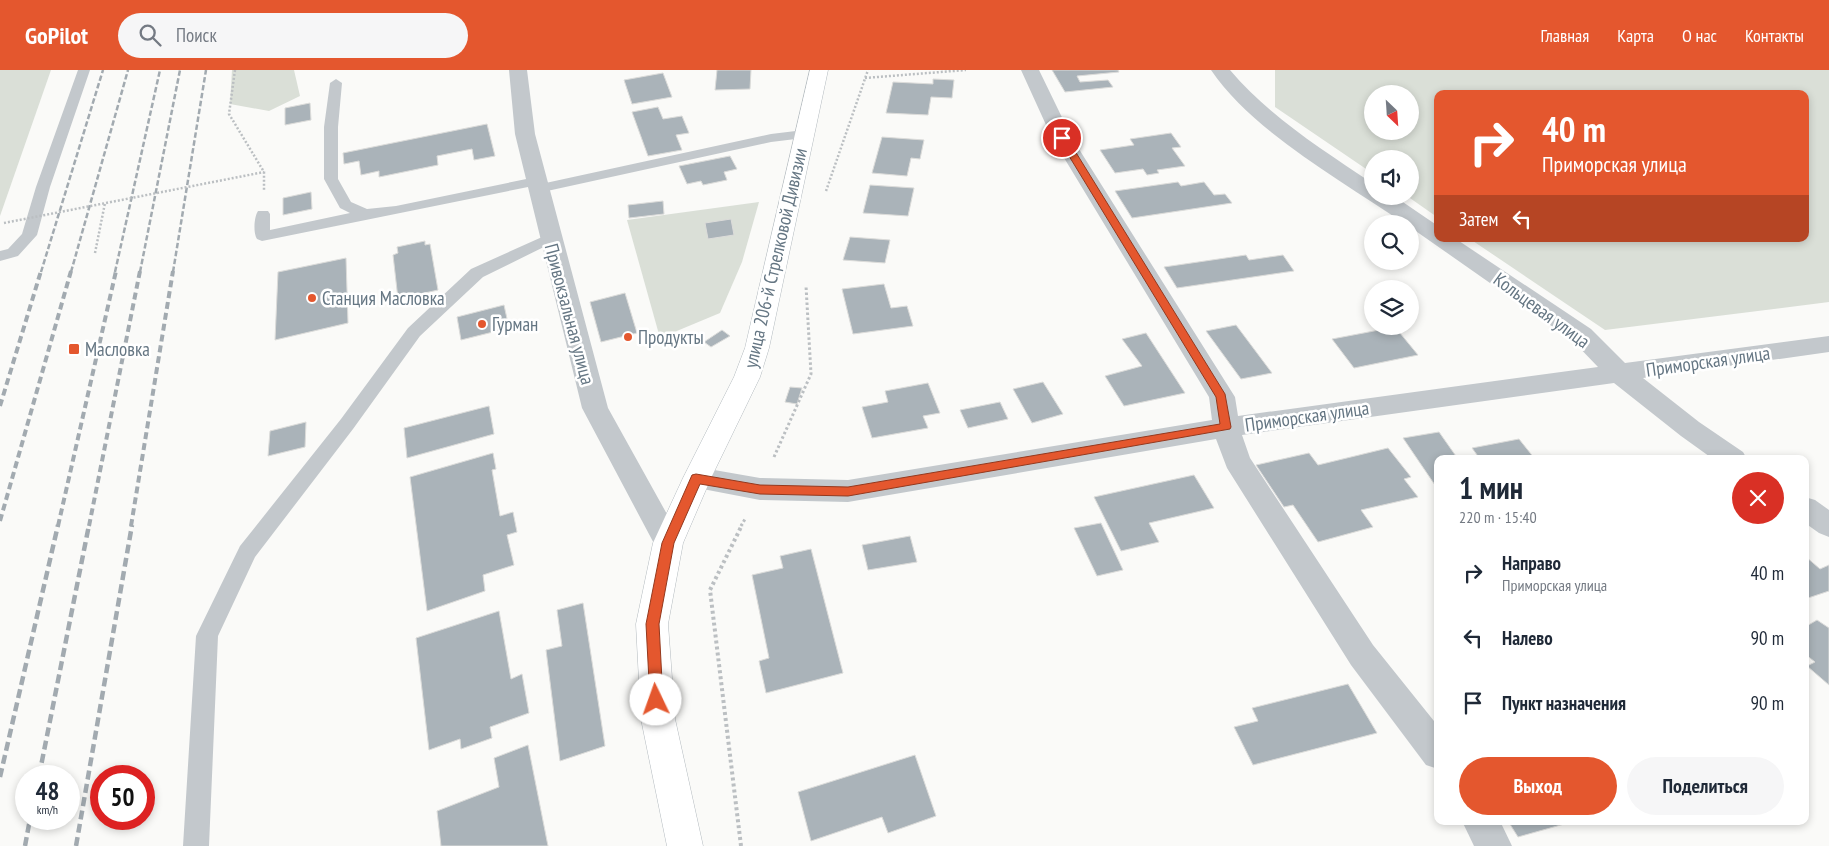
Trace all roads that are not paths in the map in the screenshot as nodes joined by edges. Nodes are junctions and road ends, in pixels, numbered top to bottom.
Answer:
1 (84, 70) edge
2 (518, 70) edge
3 (819, 70) edge
4 (1030, 70) edge
5 (1220, 70) edge
6 (336, 82) dead end
7 (804, 134) junction
8 (537, 185) junction
9 (1364, 187) edge
10 (1392, 205) edge
11 (263, 214) dead end
12 (365, 214) junction
13 (1434, 233) edge
14 (551, 238) junction
15 (1445, 242) edge
16 (0, 256) edge
17 (1829, 344) edge
18 (1619, 372) junction
19 (1226, 427) junction
20 (1727, 455) edge
21 (696, 478) junction
22 (1809, 511) edge
23 (1829, 525) edge
24 (668, 543) junction
25 (1434, 748) edge
26 (1482, 825) edge
27 (196, 846) edge
28 (684, 846) edge
29 (1494, 846) edge

1 - 16 lane
2 - 8 street, Привокзальная улица
3 - 7 main road, улица 206-й Стрелковой Дивизии
4 - 19 street
5 - 9 street
6 - 12 lane
7 - 8 lane
7 - 21 main road, улица 206-й Стрелковой Дивизии
8 - 12 lane
8 - 14 street, Привокзальная улица
10 - 13 street
11 - 12 lane
14 - 24 street, Привокзальная улица
14 - 27 lane
15 - 18 street, Кольцевая улица
17 - 18 street, Приморская улица
18 - 19 street, Приморская улица
18 - 20 street, Кольцевая улица
19 - 21 street, Приморская улица
19 - 25 street
21 - 24 main road, улица 206-й Стрелковой Дивизии
22 - 23 street
24 - 28 main road, улица 206-й Стрелковой Дивизии
26 - 29 street

